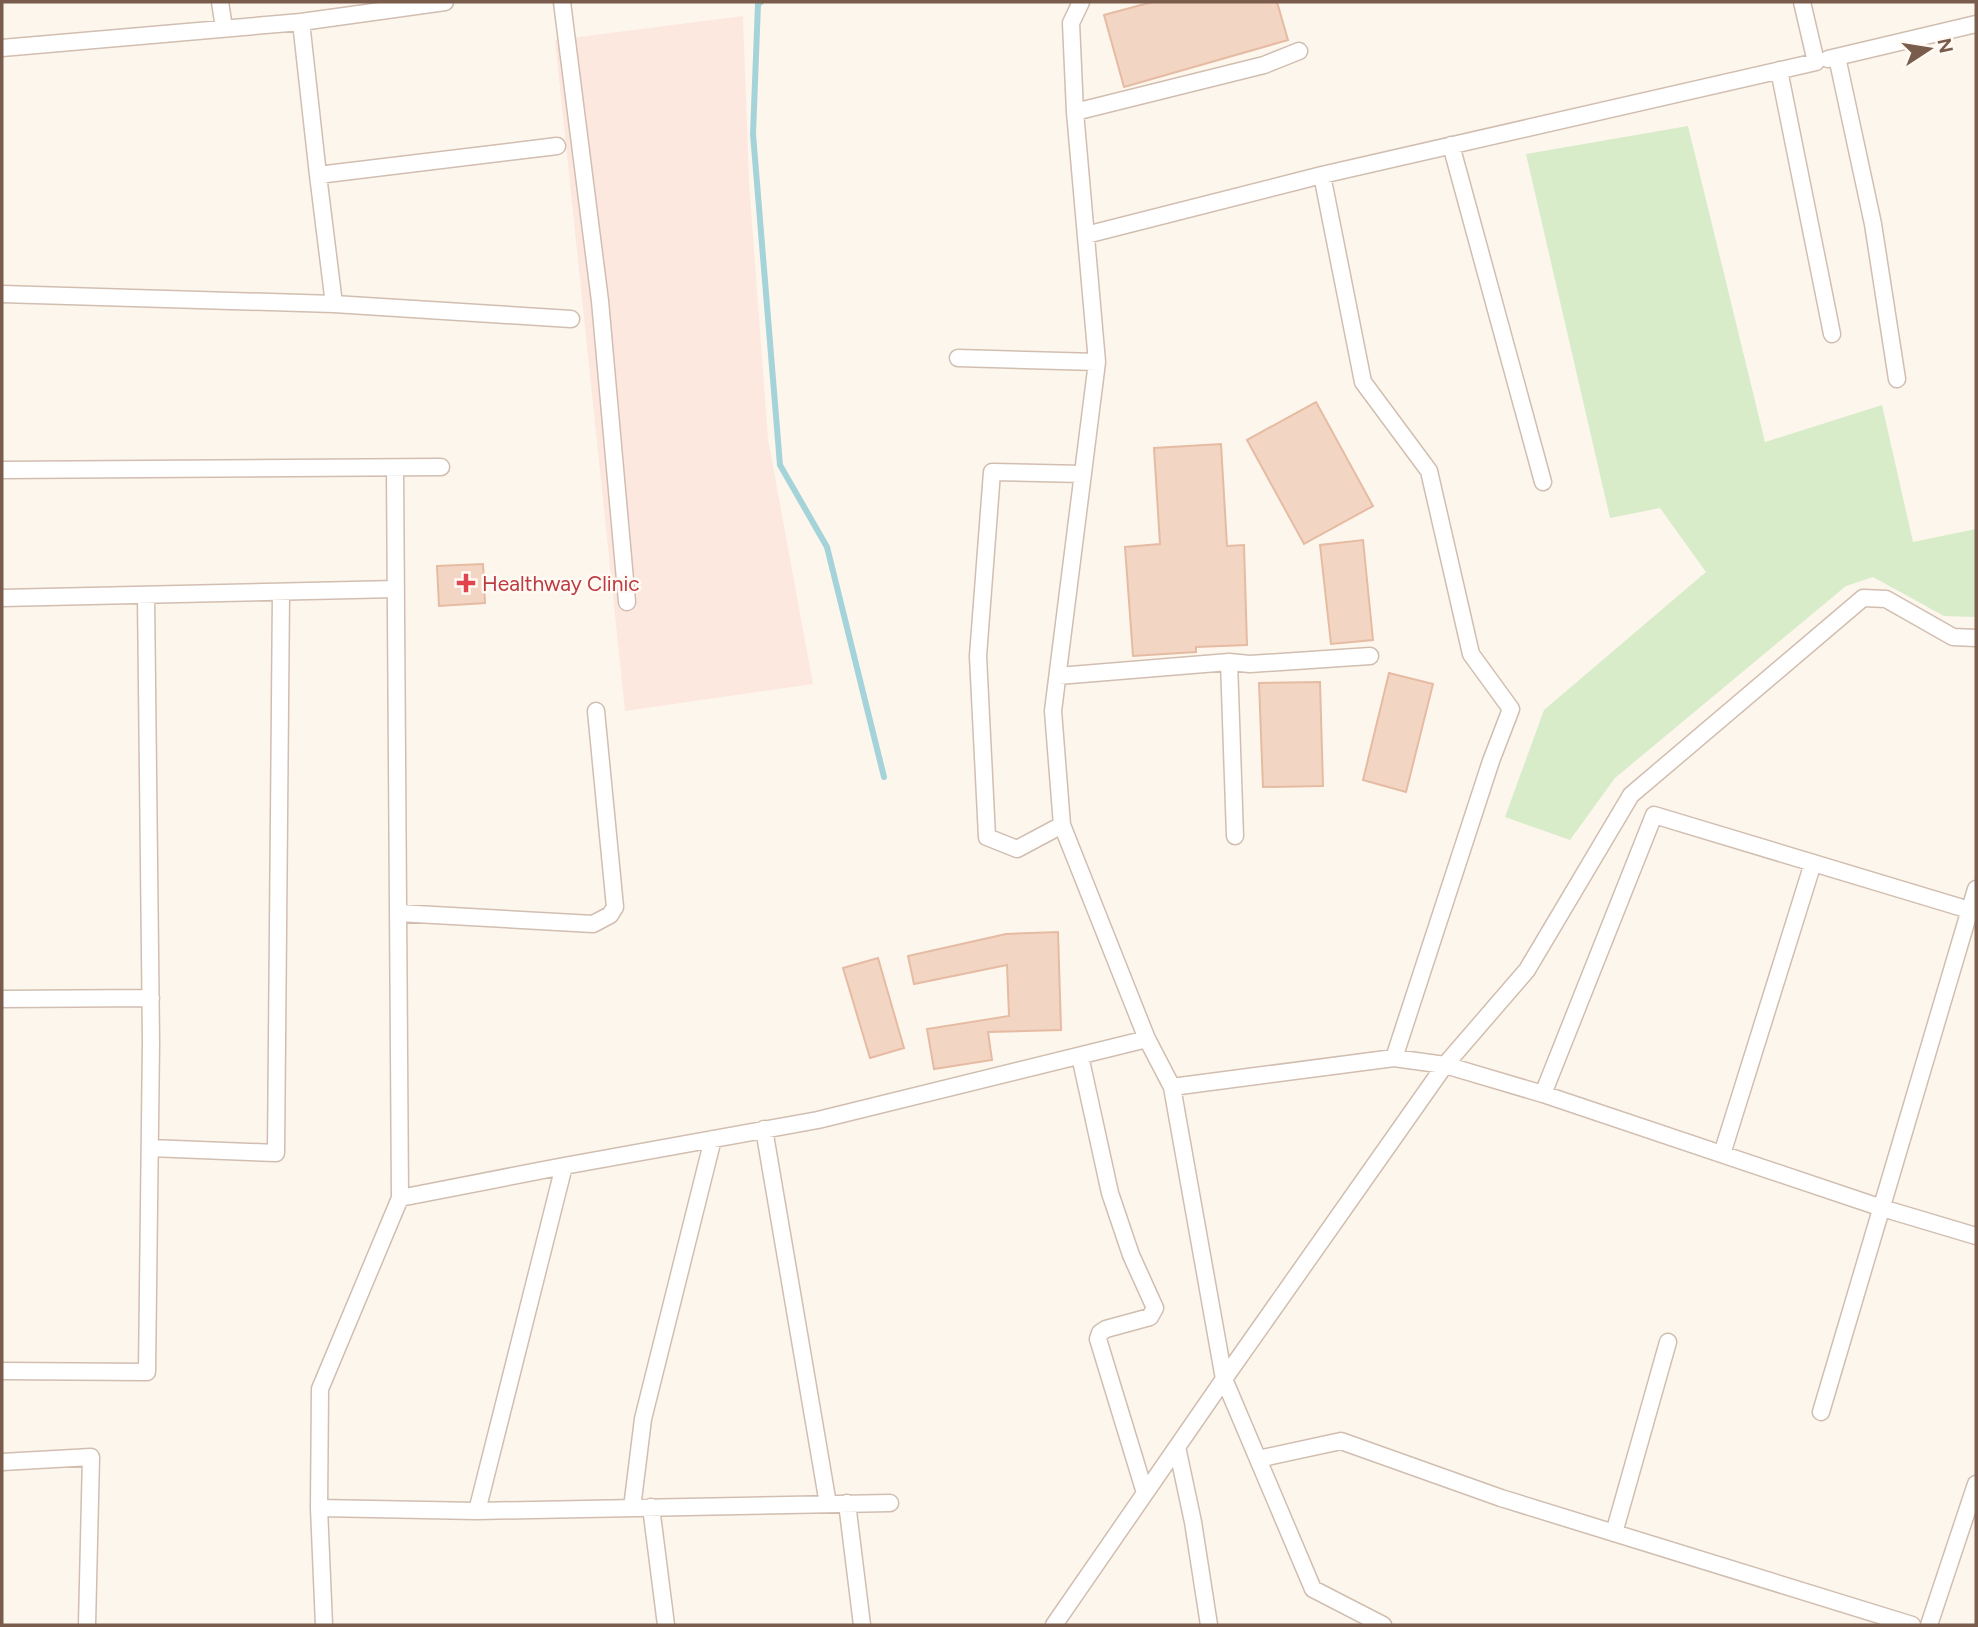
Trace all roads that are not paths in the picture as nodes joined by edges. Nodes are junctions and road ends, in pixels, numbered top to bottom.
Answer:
1 (220, 2) edge
2 (445, 2) edge
3 (562, 2) edge
4 (1081, 2) edge
5 (1802, 2) edge
6 (301, 22) junction
7 (1976, 24) edge
8 (224, 28) junction
9 (2, 48) edge
10 (1299, 51) dead end
11 (1837, 57) junction
12 (1816, 62) junction
13 (1779, 70) junction
14 (1075, 112) junction
15 (1451, 145) junction
16 (557, 146) dead end
17 (318, 175) junction
18 (1322, 175) junction
19 (1086, 235) junction
20 (2, 294) edge
21 (334, 304) junction
22 (570, 319) dead end
23 (1832, 334) dead end
24 (958, 358) dead end
25 (1097, 362) junction
26 (1897, 379) dead end
27 (441, 467) dead end
28 (396, 468) junction
29 (2, 470) edge
30 (1083, 474) junction
31 (1543, 482) dead end
32 (396, 589) junction
33 (281, 592) junction
34 (146, 595) junction
35 (2, 598) edge
36 (627, 602) dead end
37 (1976, 638) edge
38 (1370, 656) dead end
39 (1229, 662) junction
40 (1058, 676) junction
41 (596, 711) dead end
42 (1062, 825) junction
43 (1235, 836) dead end
44 (1813, 863) junction
45 (1976, 889) edge
46 (1973, 911) edge
47 (398, 913) junction
48 (151, 998) junction
49 (2, 999) edge
50 (1147, 1039) junction
51 (1080, 1056) junction
52 (1394, 1058) junction
53 (1445, 1065) junction
54 (1172, 1087) junction
55 (1543, 1094) junction
56 (764, 1129) junction
57 (713, 1139) junction
58 (150, 1148) junction
59 (1722, 1154) junction
60 (564, 1166) junction
61 (400, 1198) junction
62 (1882, 1208) junction
63 (1976, 1236) edge
64 (1668, 1342) dead end
65 (2, 1371) edge
66 (1224, 1379) junction
67 (1821, 1412) dead end
68 (1177, 1447) junction
69 (1258, 1459) junction
70 (2, 1462) edge
71 (1976, 1484) edge
72 (1145, 1493) junction
73 (847, 1503) junction
74 (890, 1503) dead end
75 (828, 1504) junction
76 (651, 1507) junction
77 (318, 1508) junction
78 (632, 1508) junction
79 (477, 1511) junction
80 (1614, 1533) junction
81 (87, 1625) edge
82 (324, 1625) edge
83 (666, 1625) edge
84 (862, 1625) edge
85 (1054, 1625) edge
86 (1209, 1625) edge
87 (1383, 1625) edge
88 (1912, 1625) edge
89 (1929, 1625) edge

1 - 8 street
2 - 6 street
3 - 36 street
4 - 14 street
5 - 12 street
6 - 8 street
6 - 17 street
7 - 11 street
8 - 9 street
10 - 14 street
11 - 12 street
11 - 26 street
12 - 13 street
13 - 15 street
13 - 23 street
14 - 19 street
15 - 18 street
15 - 31 street
16 - 17 street
17 - 21 street
18 - 19 street
18 - 52 street
19 - 25 street
20 - 21 street
21 - 22 street
24 - 25 street
25 - 30 street
27 - 28 street
28 - 29 street
28 - 32 street
30 - 40 street
30 - 42 street
32 - 33 street
32 - 47 street
33 - 34 street
33 - 58 street
34 - 35 street
34 - 48 street
37 - 53 street
38 - 39 street
39 - 40 street
39 - 43 street
40 - 42 street
41 - 47 street
42 - 50 street
44 - 46 street
44 - 55 street
44 - 59 street
45 - 46 street
46 - 62 street
47 - 61 street
48 - 49 street
48 - 58 street
50 - 51 street
50 - 54 street
51 - 56 street
51 - 72 street
52 - 53 street
52 - 54 street
53 - 55 street
53 - 66 street
54 - 66 street
55 - 59 street
56 - 57 street
56 - 75 street
57 - 60 street
57 - 78 street
58 - 65 street
59 - 62 street
60 - 61 street
60 - 79 street
61 - 77 street
62 - 63 street
62 - 67 street
64 - 80 street
66 - 68 street
66 - 69 street
68 - 72 street
68 - 86 street
69 - 80 street
69 - 87 street
70 - 81 street
71 - 89 street
72 - 85 street
73 - 74 street
73 - 75 street
73 - 84 street
75 - 76 street
76 - 78 street
76 - 83 street
77 - 79 street
77 - 82 street
78 - 79 street
80 - 88 street

